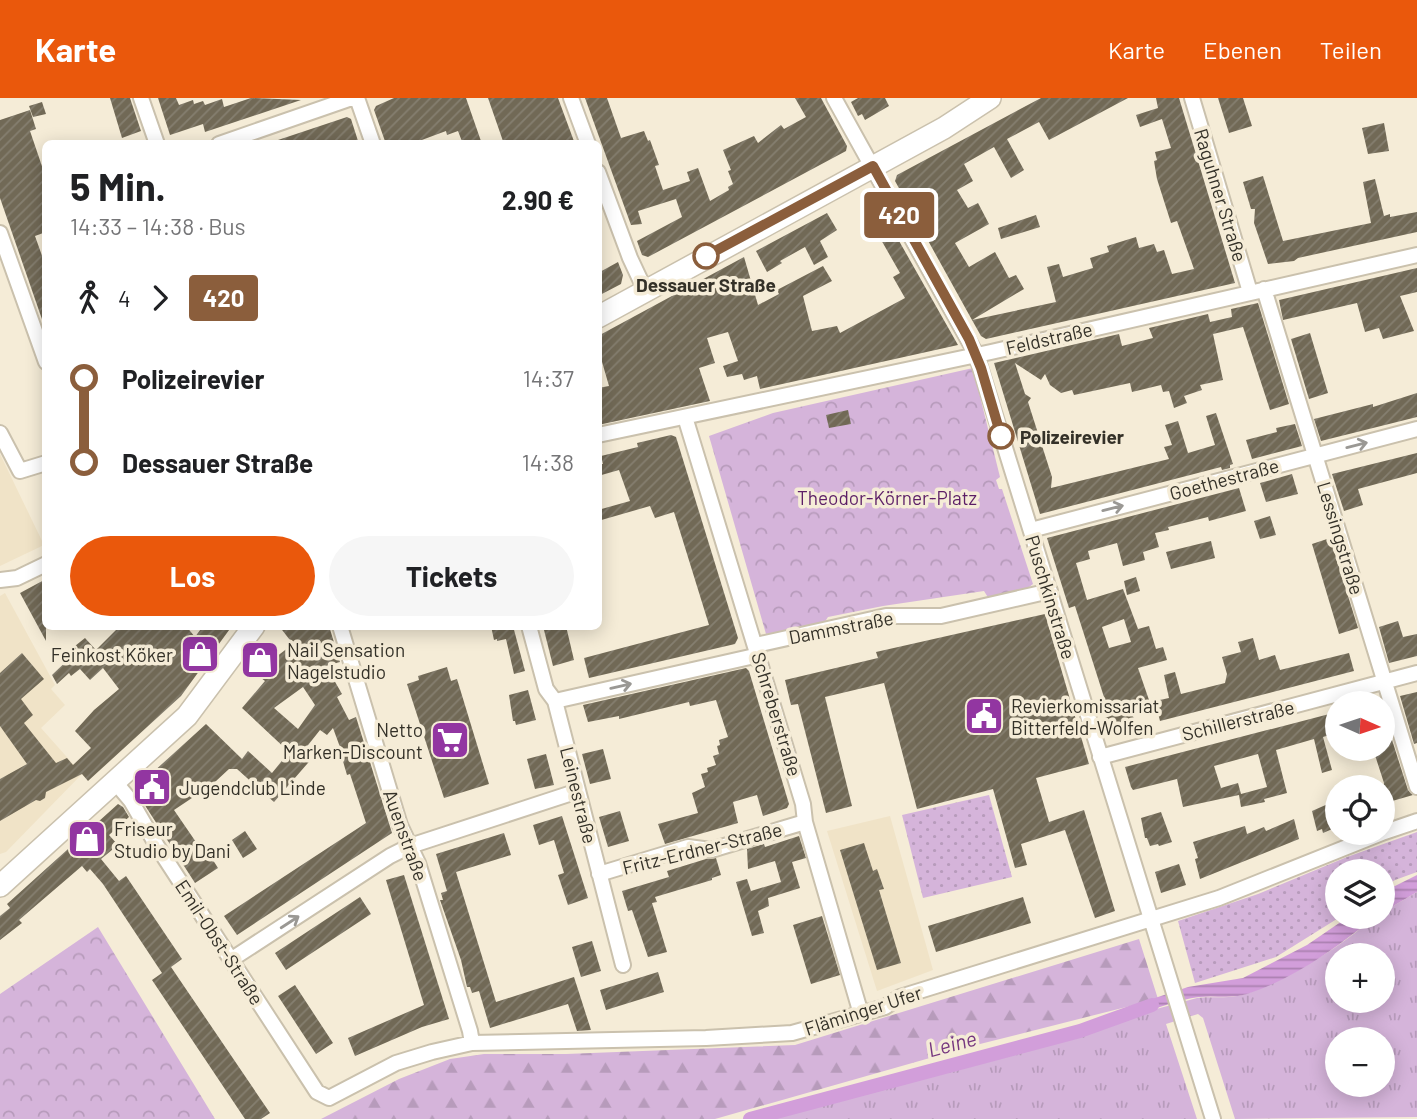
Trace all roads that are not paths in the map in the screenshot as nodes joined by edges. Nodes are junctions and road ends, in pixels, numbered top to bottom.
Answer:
1 (141, 98) edge
2 (354, 98) edge
3 (571, 98) edge
4 (834, 98) edge
5 (990, 98) edge
6 (1192, 98) edge
7 (319, 104) edge
8 (156, 140) edge
9 (229, 140) edge
10 (371, 140) edge
11 (587, 140) edge
12 (873, 166) junction
13 (602, 183) edge
14 (0, 233) edge
15 (1417, 255) edge
16 (645, 290) junction
17 (1257, 290) junction
18 (602, 315) edge
19 (42, 351) edge
20 (976, 354) junction
21 (685, 417) junction
22 (1417, 429) edge
23 (0, 433) edge
24 (602, 434) edge
25 (1315, 455) junction
26 (42, 464) edge
27 (1031, 530) junction
28 (42, 566) edge
29 (0, 580) edge
30 (1050, 591) junction
31 (251, 630) edge
32 (341, 630) edge
33 (530, 630) edge
34 (757, 650) junction
35 (1417, 673) edge
36 (1386, 682) junction
37 (555, 701) junction
38 (1100, 757) junction
39 (115, 782) junction
40 (1417, 787) edge
41 (578, 790) junction
42 (1417, 821) edge
43 (805, 822) junction
44 (1395, 829) edge
45 (1354, 845) edge
46 (410, 846) junction
47 (599, 874) junction
48 (0, 886) edge
49 (1151, 919) junction
50 (232, 959) junction
51 (623, 965) dead end
52 (861, 1014) junction
53 (471, 1043) junction
54 (329, 1098) joint
55 (1213, 1119) edge

1 - 8 street
2 - 7 street
2 - 10 street
3 - 11 street
4 - 12 street, Puschkinstraße
5 - 12 street
6 - 17 street, Raguhner Straße
7 - 9 street
12 - 16 street
12 - 20 street, Puschkinstraße
13 - 16 street
14 - 19 street
15 - 17 street, Feldstraße
16 - 18 street
17 - 20 street, Feldstraße
17 - 25 street, Lessingstraße
20 - 21 street, Feldstraße
20 - 27 street, Puschkinstraße
21 - 24 street, Feldstraße
21 - 34 street, Schreberstraße
25 -> 22 street, Goethestraße
23 - 26 street
27 -> 25 street, Goethestraße
25 - 36 street, Lessingstraße
27 - 30 street, Puschkinstraße
28 - 29 street
30 - 34 street, Dammstraße
30 - 38 street, Puschkinstraße
31 - 39 street
32 - 46 street, Auenstraße
33 - 37 street, Leinestraße
37 -> 34 street, Dammstraße
34 - 43 street, Schreberstraße
35 - 36 street, Schillerstraße
36 - 38 street, Schillerstraße
36 - 40 street, Lessingstraße
37 - 41 street, Leinestraße
38 - 49 street, Puschkinstraße
39 - 48 street
39 - 50 street, Emil-Obst-Straße
41 - 46 street
41 - 47 street, Leinestraße
42 - 44 street, Fläminger Ufer
43 - 47 street, Fritz-Erdner-Straße
43 - 52 street, Schreberstraße
45 - 49 street, Fläminger Ufer
50 -> 46 street
46 - 53 street, Auenstraße
47 - 51 street, Leinestraße
49 - 52 street, Fläminger Ufer
49 - 55 street, Puschkinstraße
50 - 54 street, Emil-Obst-Straße
52 - 53 street, Fläminger Ufer
53 - 54 street, Fläminger Ufer

